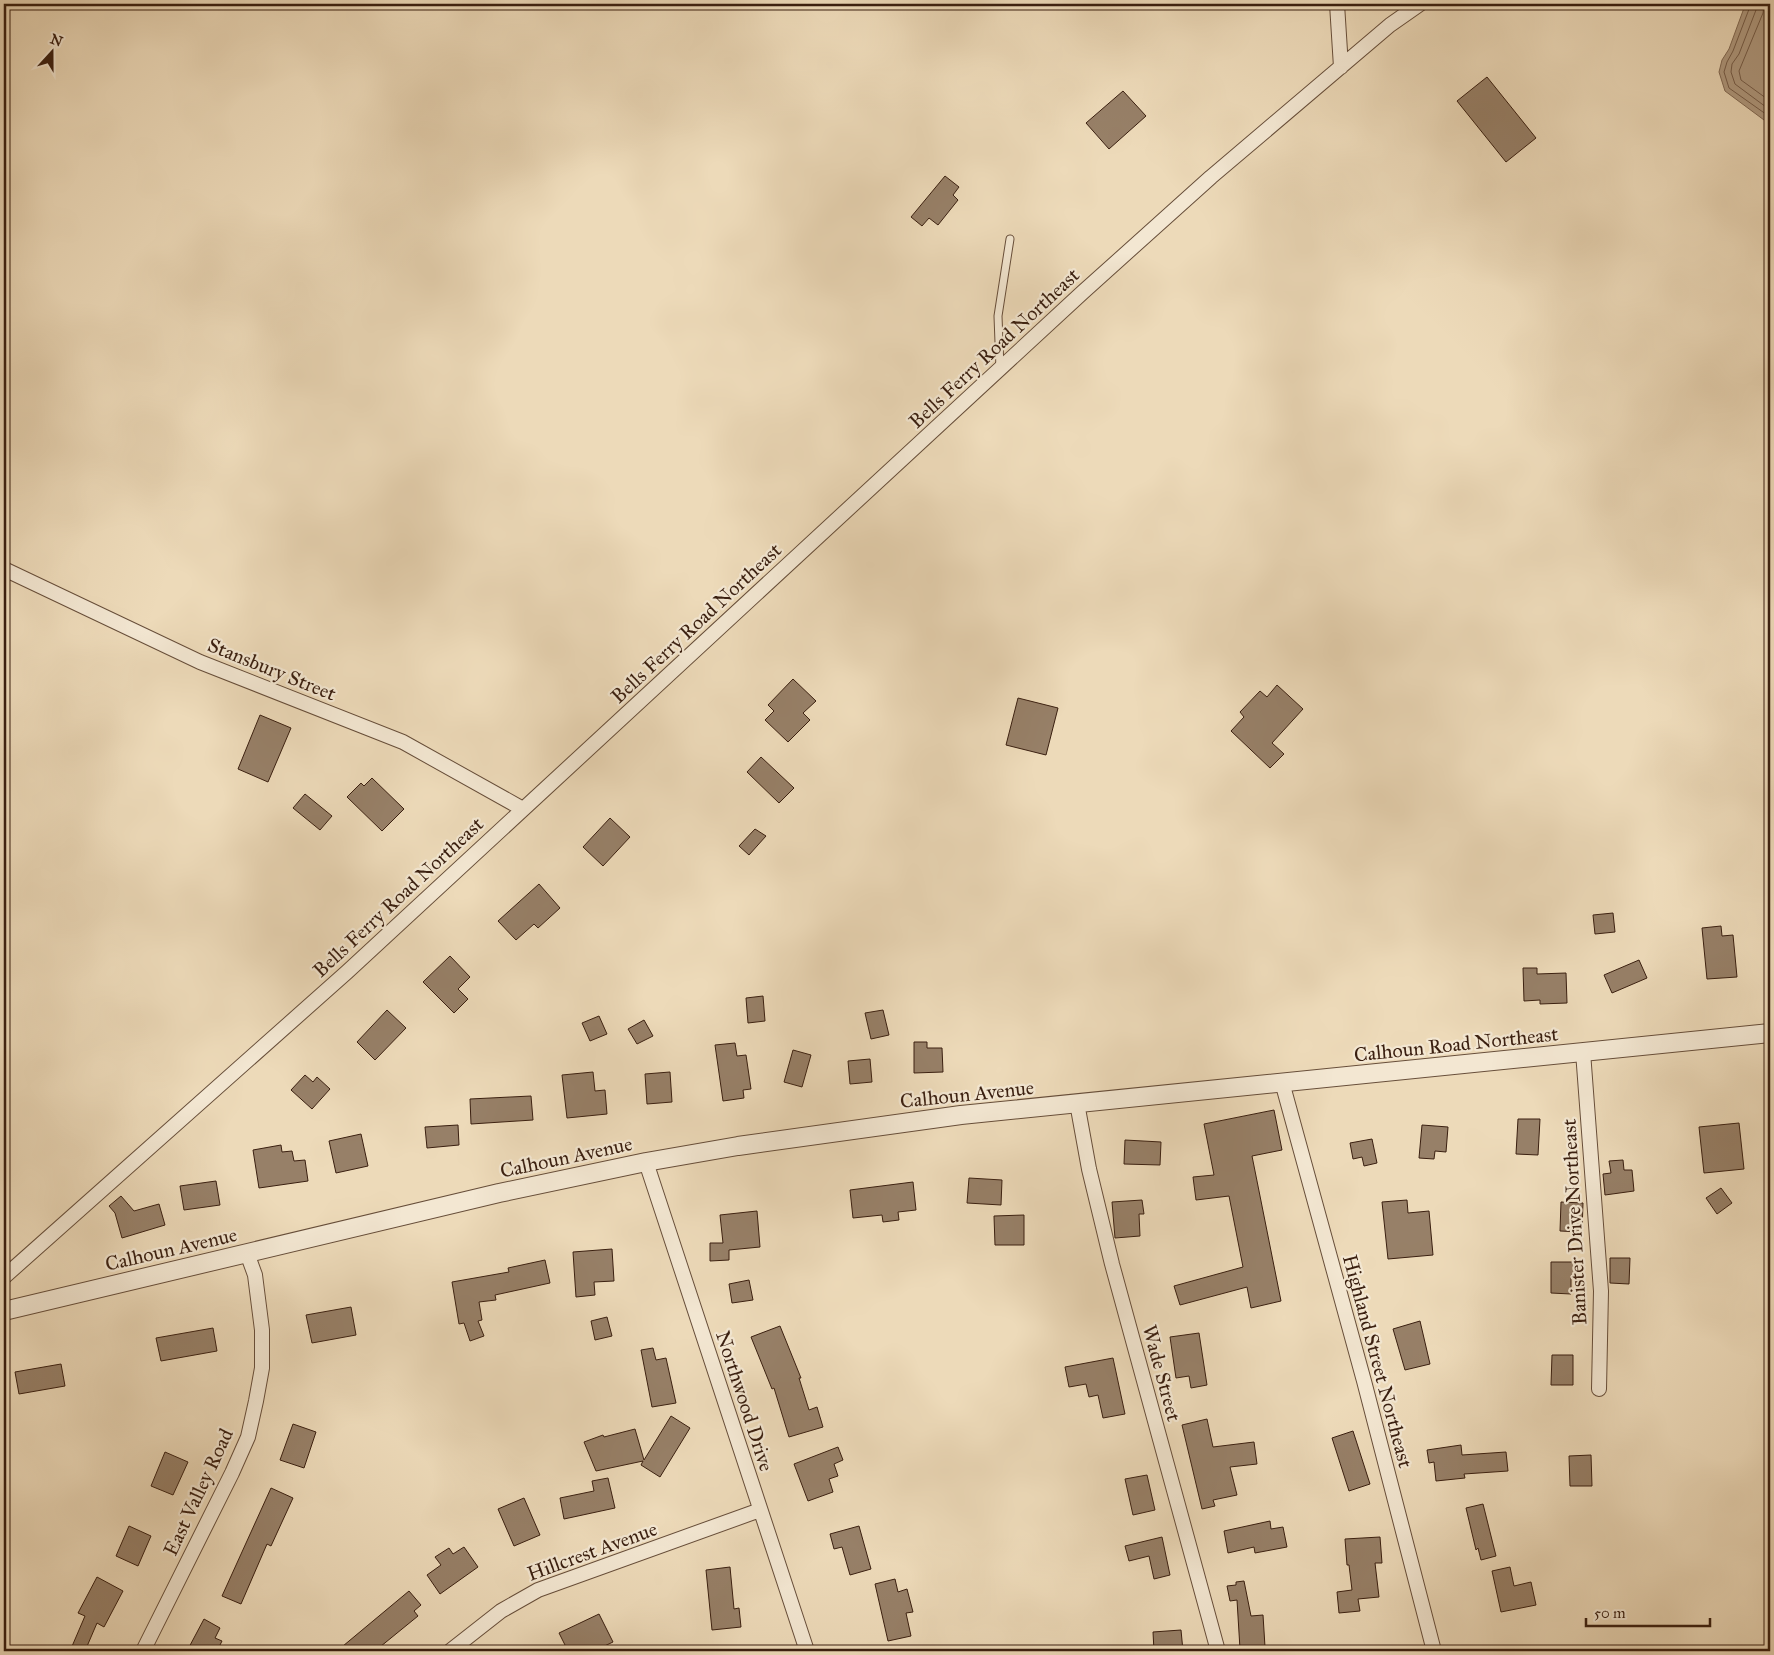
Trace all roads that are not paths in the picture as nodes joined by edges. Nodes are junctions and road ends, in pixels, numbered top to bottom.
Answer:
1 (1337, 4) edge
2 (1420, 4) edge
3 (1341, 67) junction
4 (1010, 240) dead end
5 (1000, 369) junction
6 (4, 569) edge
7 (523, 809) junction
8 (1770, 1033) edge
9 (1583, 1052) junction
10 (1282, 1082) junction
11 (1146, 1096) joint
12 (1077, 1103) junction
13 (646, 1162) junction
14 (246, 1253) junction
15 (4, 1277) edge
16 (4, 1311) edge
17 (1599, 1389) dead end
18 (760, 1510) junction
19 (143, 1651) edge
20 (450, 1651) edge
21 (807, 1651) edge
22 (1218, 1651) edge
23 (1434, 1651) edge

1 - 3 street
2 - 3 street, Bells Ferry Road Northeast
3 - 5 street, Bells Ferry Road Northeast
4 - 5 lane
5 - 7 street, Bells Ferry Road Northeast
6 - 7 street, Stansbury Street
7 - 15 street, Bells Ferry Road Northeast
8 - 9 street, Calhoun Road Northeast
9 - 10 street, Calhoun Road Northeast
9 - 17 street, Banister Drive Northeast
10 - 11 street, Calhoun Road Northeast
10 - 23 street, Highland Street Northeast
11 - 12 street, Calhoun Avenue
12 - 13 street, Calhoun Avenue
12 - 22 street, Wade Street
13 - 14 street, Calhoun Avenue
13 - 18 street, Northwood Drive
14 - 16 street, Calhoun Avenue
14 - 19 street, East Valley Road
18 - 20 street, Hillcrest Avenue
18 - 21 street, Northwood Drive

